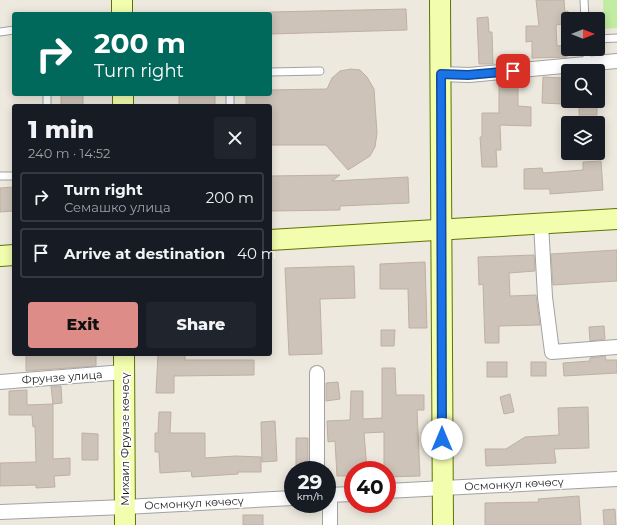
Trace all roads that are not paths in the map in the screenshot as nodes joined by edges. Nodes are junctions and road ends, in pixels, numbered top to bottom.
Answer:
1 (122, 0) edge
2 (440, 0) edge
3 (584, 0) edge
4 (122, 12) edge
5 (585, 12) edge
6 (12, 30) edge
7 (0, 32) edge
8 (617, 38) edge
9 (605, 39) edge
10 (586, 56) edge
11 (617, 61) edge
12 (587, 64) joint
13 (561, 66) edge
14 (320, 71) dead end
15 (272, 72) edge
16 (441, 74) junction
17 (0, 176) edge
18 (12, 176) edge
19 (617, 219) edge
20 (541, 223) junction
21 (442, 229) junction
22 (272, 240) edge
23 (12, 255) edge
24 (0, 256) edge
25 (617, 347) edge
26 (124, 363) edge
27 (317, 373) dead end
28 (0, 382) edge
29 (317, 461) edge
30 (617, 479) edge
31 (442, 487) junction
32 (396, 490) edge
33 (284, 499) edge
34 (0, 512) edge
35 (330, 513) edge
36 (125, 516) edge
37 (330, 525) edge
38 (443, 525) edge

1 - 4 street
2 - 16 street
3 - 5 lane
6 - 7 lane
8 - 9 lane
10 - 12 lane
11 - 12 street
13 - 16 street
14 - 15 lane
16 - 21 street
17 - 18 lane
19 - 20 street
20 - 21 street
20 - 25 street
21 - 22 street
21 - 31 street
23 - 24 street
26 - 28 street, Фрунзе улица
26 - 36 street, Михаил Фрунзе көчөсү
27 - 29 street
30 - 31 street, Осмонкул көчөсү
31 - 32 street, Осмонкул көчөсү
31 - 38 street
33 - 36 street, Осмонкул көчөсү
34 - 36 street, Осмонкул көчөсү
35 - 37 street

